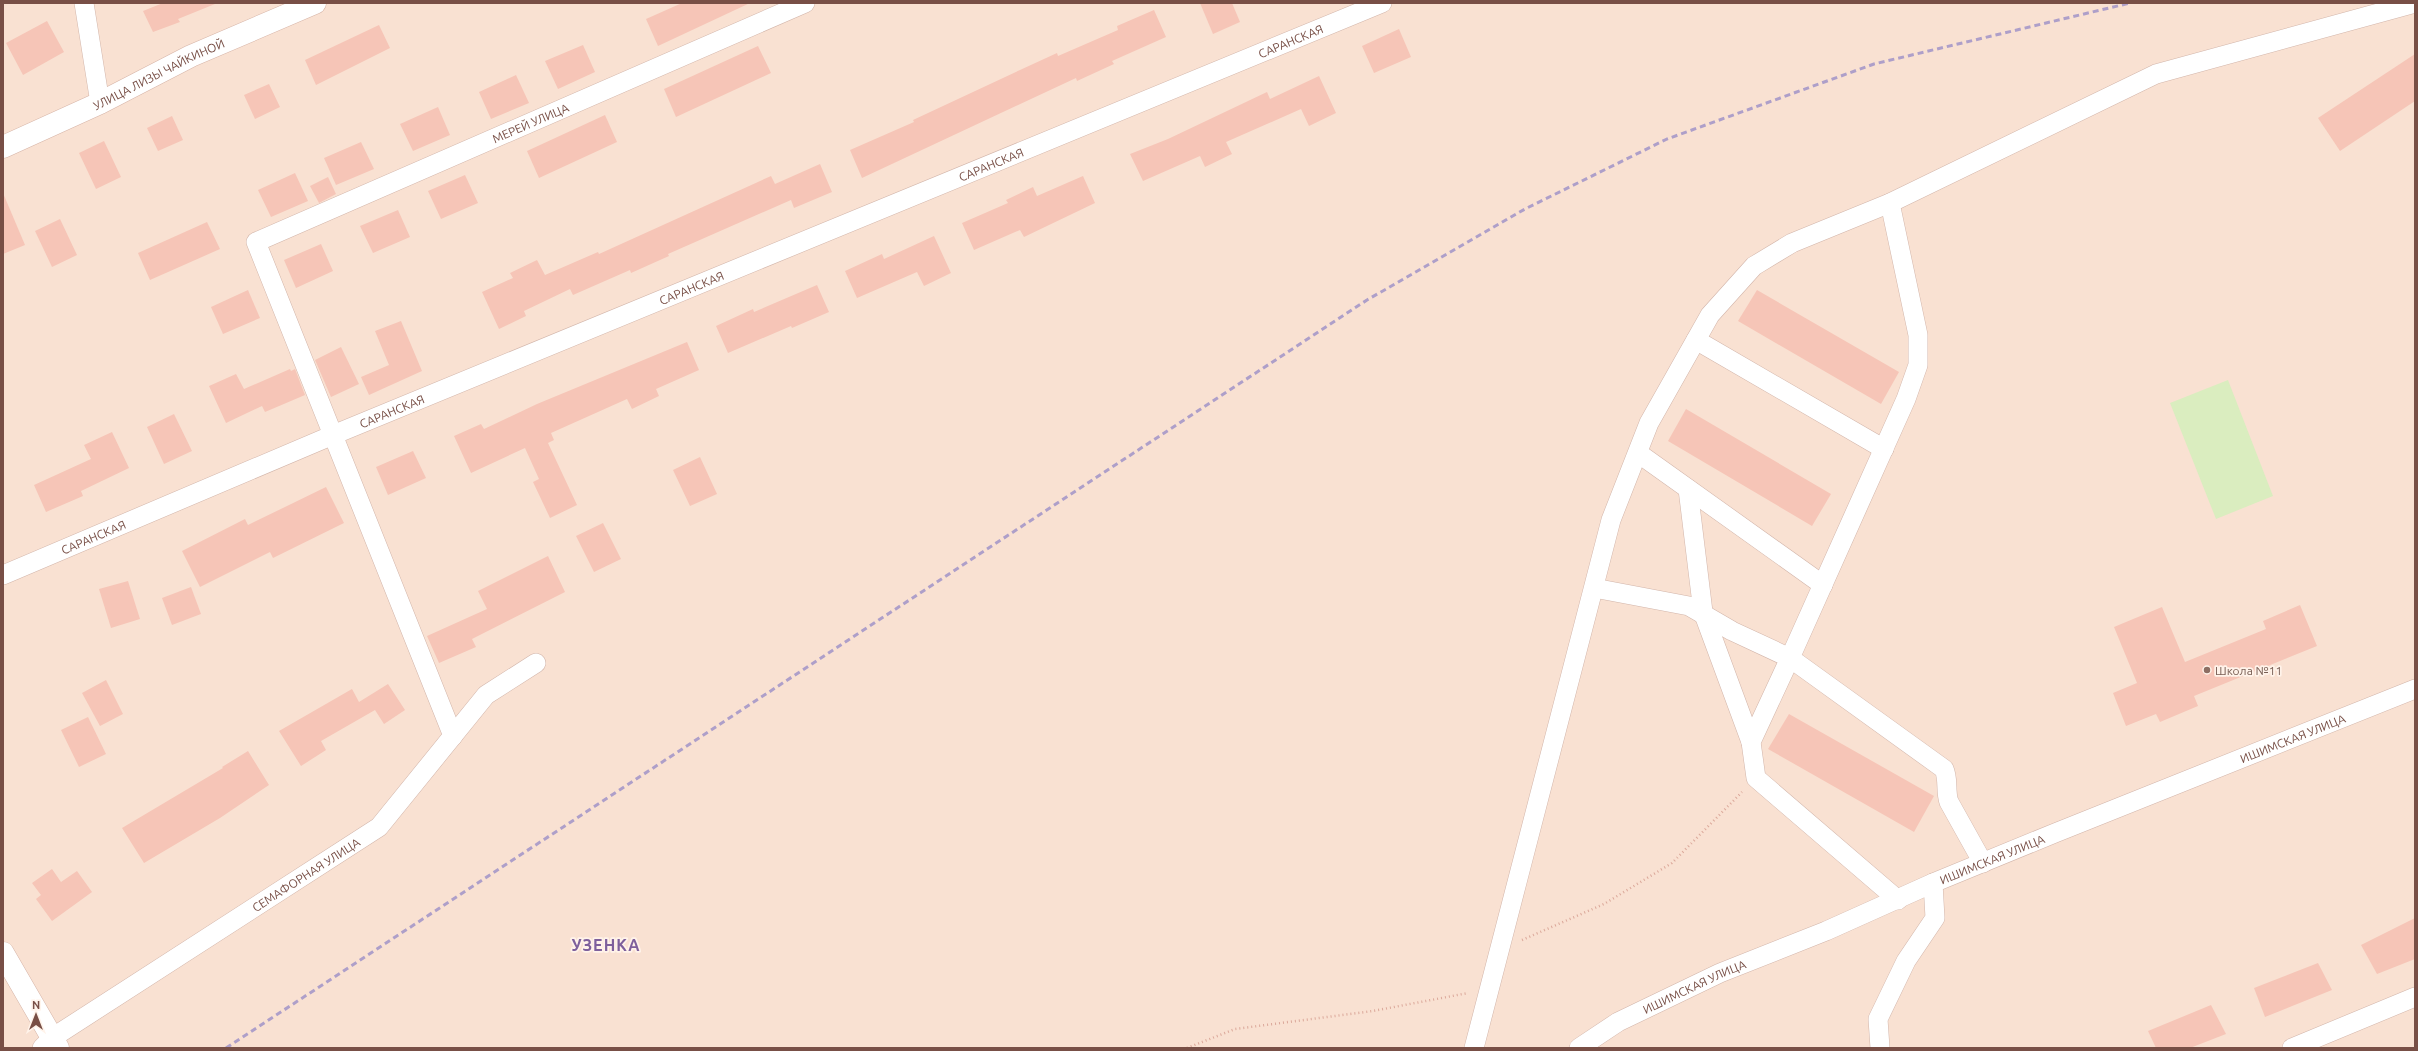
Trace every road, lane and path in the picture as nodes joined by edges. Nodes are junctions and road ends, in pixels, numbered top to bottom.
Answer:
1 (84, 3) edge
2 (314, 3) edge
3 (805, 3) edge
4 (1382, 3) edge
5 (2415, 3) edge
6 (100, 103) junction
7 (3, 147) edge
8 (1890, 203) junction
9 (1696, 340) junction
10 (333, 435) junction
11 (1884, 448) junction
12 (1638, 453) junction
13 (1688, 489) junction
14 (3, 575) edge
15 (1823, 585) junction
16 (1594, 588) junction
17 (1704, 612) junction
18 (1790, 658) junction
19 (536, 663) dead end
20 (2415, 689) edge
21 (453, 736) junction
22 (1751, 742) junction
23 (1756, 778) junction
24 (1983, 863) junction
25 (1933, 883) junction
26 (1898, 900) junction
27 (1499, 950) junction
28 (3, 953) edge
29 (1489, 989) junction
30 (2415, 997) edge
31 (51, 1045) edge
32 (1187, 1048) edge
33 (1474, 1048) edge
34 (1579, 1048) edge
35 (1880, 1048) edge
36 (2292, 1048) edge

1 - 6 street
2 - 6 street, УЛИЦА ЛИЗЫ ЧАЙКИНОЙ
3 - 10 street, МЕРЕЙ УЛИЦА
4 - 10 street, САРАНСКАЯ
5 - 8 street
6 - 7 street, УЛИЦА ЛИЗЫ ЧАЙКИНОЙ
8 - 9 street
8 - 11 street
9 - 11 street
9 - 12 street
10 - 14 street, САРАНСКАЯ
10 - 21 street
11 - 15 street
12 - 13 street
12 - 16 street
13 - 15 street
13 - 17 street
15 - 18 street
16 - 17 street
16 - 27 street
17 - 18 street
17 - 22 street
18 - 22 street
18 - 24 street
19 - 21 street, СЕМАФОРНАЯ УЛИЦА
20 - 24 street, ИШИМСКАЯ УЛИЦА
21 - 31 street, СЕМАФОРНАЯ УЛИЦА
22 - 23 street
23 - 26 street
23 - 27 path
24 - 25 street, ИШИМСКАЯ УЛИЦА
25 - 26 street, ИШИМСКАЯ УЛИЦА
25 - 35 street
26 - 34 street, ИШИМСКАЯ УЛИЦА
27 - 29 street
28 - 31 street
29 - 32 path
29 - 33 street
30 - 36 street

